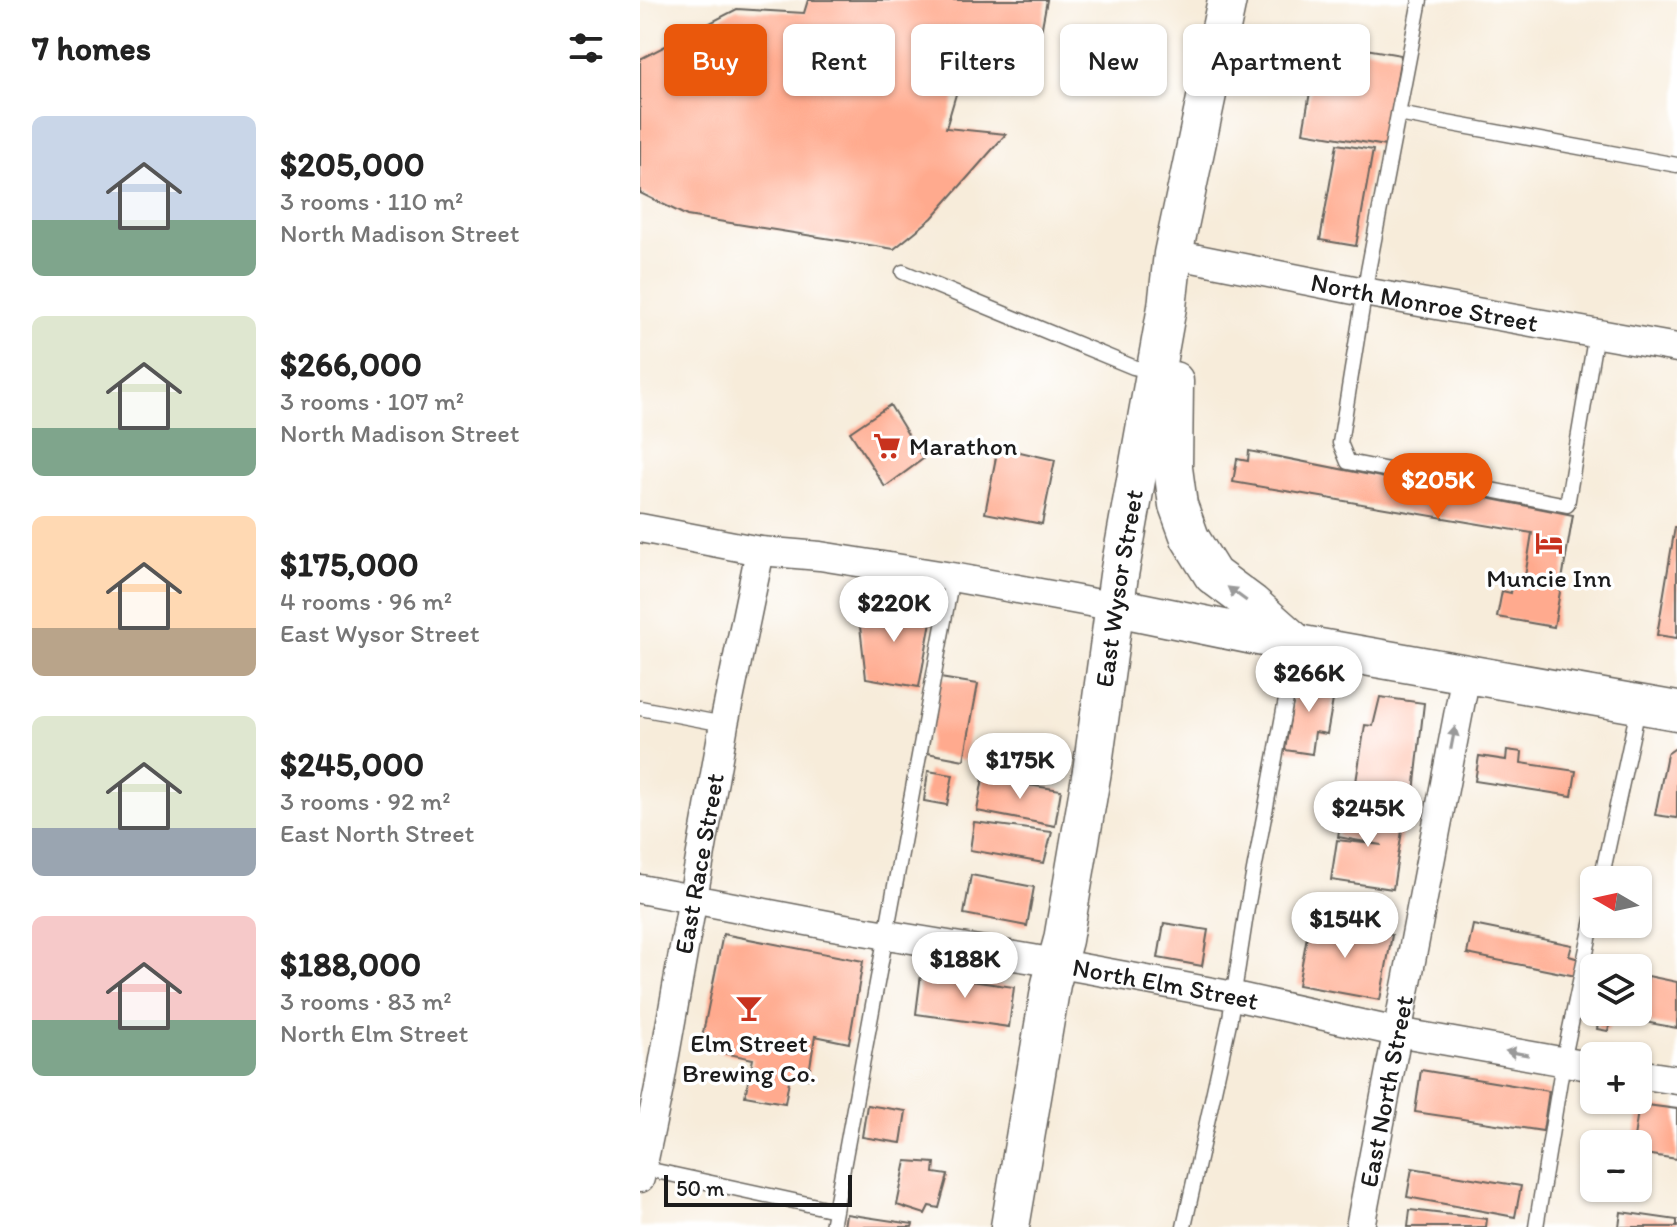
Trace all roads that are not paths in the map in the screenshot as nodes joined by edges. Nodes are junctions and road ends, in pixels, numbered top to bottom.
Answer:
1 (1227, 0) edge
2 (1420, 0) edge
3 (1398, 114) junction
4 (1677, 165) edge
5 (1173, 254) junction
6 (903, 272) dead end
7 (1364, 292) junction
8 (1167, 307) junction
9 (1596, 333) junction
10 (1677, 348) edge
11 (1155, 372) junction
12 (640, 528) edge
13 (760, 551) junction
14 (952, 577) junction
15 (1116, 607) junction
16 (1297, 644) junction
17 (1466, 674) junction
18 (1639, 704) junction
19 (640, 708) edge
20 (1677, 711) edge
21 (724, 724) junction
22 (1604, 866) edge
23 (640, 889) edge
24 (693, 899) junction
25 (886, 935) junction
26 (1589, 938) edge
27 (1057, 964) junction
28 (1234, 996) junction
29 (1397, 1032) junction
30 (1563, 1062) junction
31 (1580, 1065) edge
32 (1652, 1076) edge
33 (1677, 1080) edge
34 (641, 1173) edge
35 (835, 1210) junction
36 (832, 1227) edge
37 (1010, 1227) edge
38 (1184, 1227) edge
39 (1360, 1227) edge
40 (1536, 1227) edge

1 - 5 main road, East Wysor Street
2 - 3 lane
3 - 4 lane
3 - 7 lane
5 - 7 street, North Monroe Street
5 - 8 main road, East Wysor Street
6 - 11 lane
7 - 9 street, North Monroe Street
7 - 9 lane
8 - 11 main road, East Wysor Street
16 -> 8 main road
9 - 10 street, North Monroe Street
11 - 15 main road, East Wysor Street
12 - 13 street
13 - 14 street
13 - 21 street, East Race Street
14 - 15 street
14 - 25 lane
15 - 16 main road
15 - 27 main road, East Wysor Street
16 - 17 main road
16 - 28 lane
17 - 18 main road
29 -> 17 street, East North Street
18 - 20 main road
18 - 22 lane
19 - 21 lane
21 - 24 street, East Race Street
23 - 24 street, North Elm Street
24 - 25 street, North Elm Street
24 - 34 street, East Race Street
25 - 27 street, North Elm Street
25 - 35 lane
26 - 30 lane
27 - 28 street, North Elm Street
27 - 37 main road, East Wysor Street
28 - 29 street, North Elm Street
28 - 38 lane
30 -> 29 street, North Elm Street
29 - 39 street, East North Street
30 - 31 street, North Elm Street
30 - 40 lane
32 - 33 street
34 - 35 lane
35 - 36 lane

